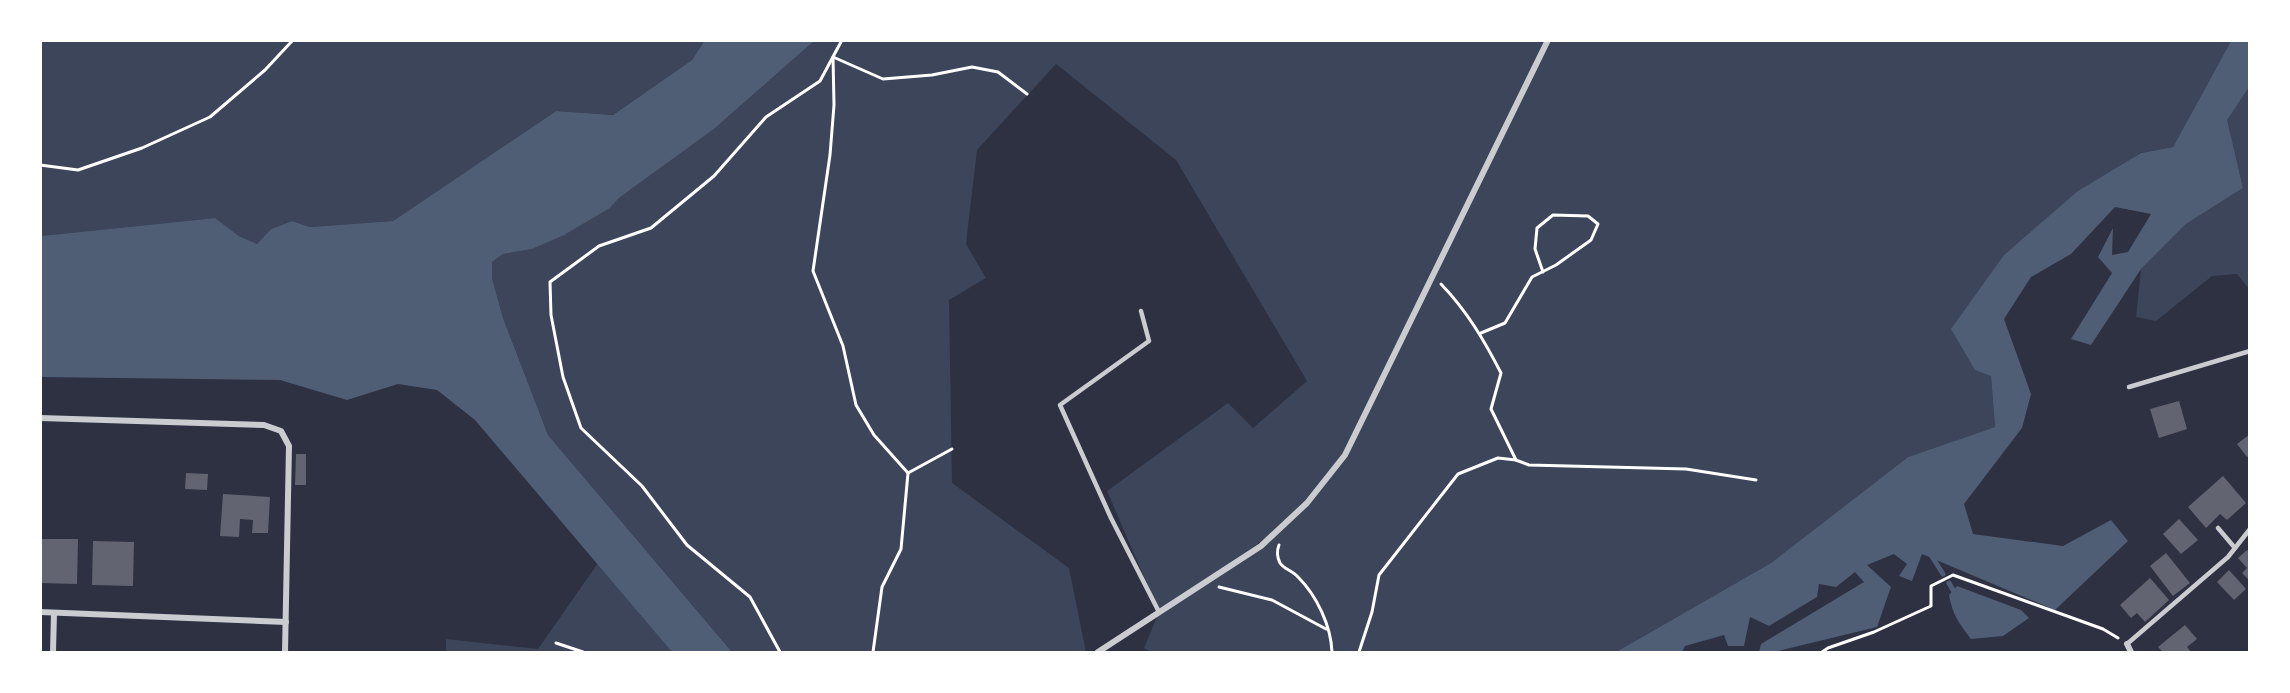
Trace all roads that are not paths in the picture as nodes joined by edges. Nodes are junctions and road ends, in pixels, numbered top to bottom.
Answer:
1 (1548, 40) edge
2 (1141, 310) dead end
3 (2250, 351) edge
4 (2130, 387) dead end
5 (40, 418) edge
6 (2218, 528) dead end
7 (2250, 528) edge
8 (2235, 548) junction
9 (40, 612) edge
10 (1159, 612) junction
11 (54, 613) junction
12 (286, 622) junction
13 (2127, 644) joint
14 (53, 652) edge
15 (285, 652) edge
16 (1098, 652) edge
17 (2131, 652) edge

1 - 10 street
2 - 10 lane
3 - 4 lane
5 - 12 street
6 - 8 lane
7 - 8 lane
8 - 13 lane
9 - 11 street
10 - 16 street
11 - 12 street
11 - 14 street
12 - 15 street
13 - 17 street

